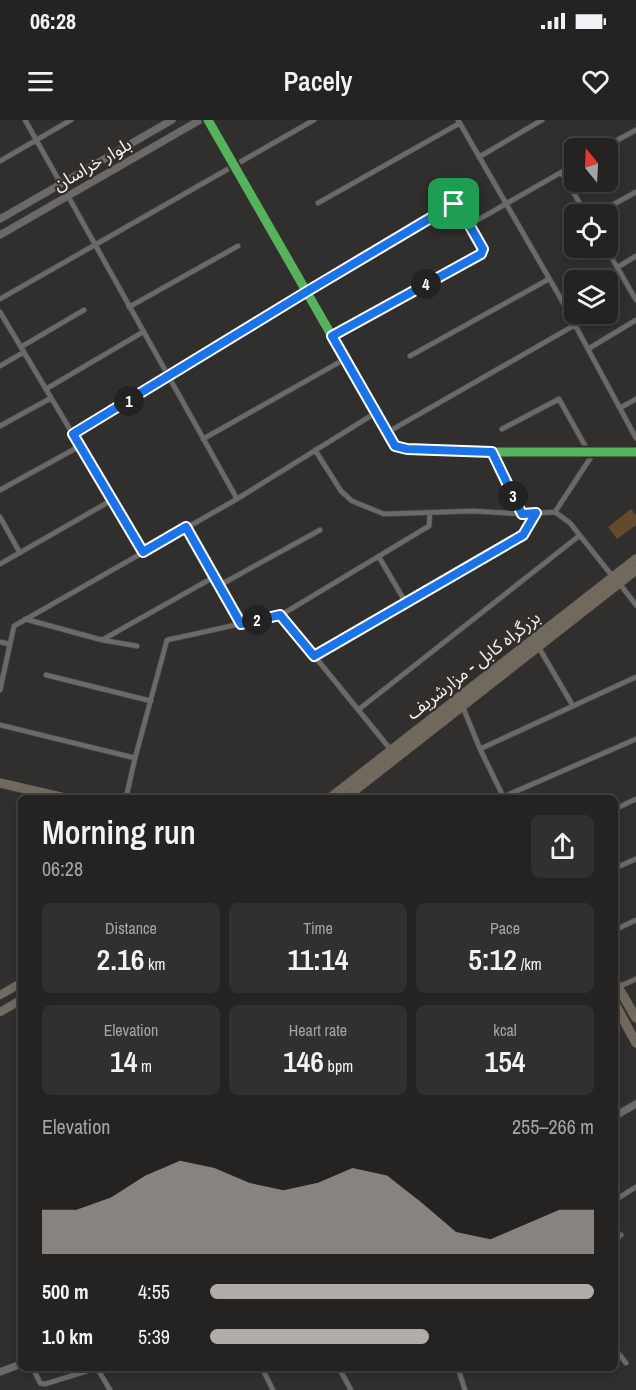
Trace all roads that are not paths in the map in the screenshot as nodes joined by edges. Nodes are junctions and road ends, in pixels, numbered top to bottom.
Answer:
1 (25, 120) edge
2 (70, 120) edge
3 (172, 120) edge
4 (200, 120) edge
5 (208, 120) edge
6 (315, 120) edge
7 (542, 120) edge
8 (459, 121) edge
9 (636, 130) edge
10 (36, 140) junction
11 (618, 140) edge
12 (479, 157) junction
13 (0, 161) edge
14 (234, 166) junction
15 (562, 173) joint
16 (61, 184) junction
17 (636, 192) edge
18 (68, 196) junction
19 (318, 203) dead end
20 (580, 204) edge
21 (614, 204) edge
22 (507, 205) junction
23 (9, 214) junction
24 (0, 219) edge
25 (469, 225) junction
26 (16, 226) junction
27 (0, 235) edge
28 (95, 244) junction
29 (238, 246) dead end
30 (636, 256) edge
31 (612, 258) edge
32 (618, 267) junction
33 (549, 279) junction
34 (306, 292) junction
35 (0, 299) edge
36 (636, 300) edge
37 (129, 307) junction
38 (84, 310) dead end
39 (0, 312) edge
40 (636, 320) edge
41 (575, 325) junction
42 (143, 332) junction
43 (332, 336) junction
44 (588, 349) junction
45 (22, 350) junction
46 (410, 356) dead end
47 (345, 359) junction
48 (0, 366) edge
49 (168, 377) junction
50 (46, 389) junction
51 (51, 398) junction
52 (636, 399) edge
53 (620, 408) junction
54 (377, 412) junction
55 (0, 426) edge
56 (502, 429) dead end
57 (388, 432) junction
58 (73, 434) junction
59 (636, 438) edge
60 (203, 439) junction
61 (80, 446) junction
62 (315, 450) junction
63 (588, 451) junction
64 (595, 451) junction
65 (492, 452) junction
66 (636, 452) edge
67 (0, 490) edge
68 (237, 499) junction
69 (112, 500) junction
70 (555, 512) junction
71 (430, 513) junction
72 (536, 513) junction
73 (522, 514) junction
74 (0, 517) edge
75 (186, 527) junction
76 (320, 530) dead end
77 (579, 536) junction
78 (143, 552) junction
79 (20, 553) junction
80 (379, 556) junction
81 (636, 559) edge
82 (0, 564) edge
83 (636, 570) edge
84 (214, 576) junction
85 (616, 580) junction
86 (220, 585) junction
87 (406, 603) junction
88 (636, 604) edge
89 (280, 615) junction
90 (25, 619) junction
91 (241, 624) junction
92 (102, 640) junction
93 (0, 642) edge
94 (9, 644) junction
95 (136, 646) dead end
96 (538, 646) junction
97 (314, 656) junction
98 (46, 675) dead end
99 (636, 677) edge
100 (0, 690) edge
101 (151, 700) junction
102 (462, 705) junction
103 (573, 706) junction
104 (358, 710) junction
105 (0, 725) edge
106 (636, 738) edge
107 (480, 749) junction
108 (391, 750) junction
109 (135, 758) junction
110 (0, 783) edge
111 (0, 789) edge
112 (26, 795) edge
113 (51, 795) edge
114 (127, 795) edge
115 (334, 795) edge
116 (349, 795) edge
117 (502, 795) edge
118 (508, 795) edge
119 (636, 799) edge
120 (618, 808) edge
121 (636, 859) edge
122 (618, 867) edge
123 (636, 920) edge
124 (618, 929) edge
125 (636, 979) edge
126 (18, 985) edge
127 (618, 985) edge
128 (618, 987) edge
129 (0, 995) edge
130 (18, 1002) edge
131 (618, 1010) edge
132 (0, 1012) edge
133 (636, 1018) edge
134 (636, 1043) edge
135 (636, 1104) edge
136 (618, 1114) edge
137 (636, 1187) edge
138 (618, 1198) edge
139 (621, 1235) dead end
140 (618, 1238) edge
141 (618, 1353) edge
142 (626, 1363) dead end
143 (18, 1366) edge
144 (34, 1371) edge
145 (87, 1371) edge
146 (99, 1371) edge
147 (264, 1371) edge
148 (341, 1371) edge
149 (459, 1371) edge
150 (0, 1372) edge
151 (110, 1390) edge
152 (273, 1390) edge
153 (351, 1390) edge
154 (465, 1390) edge

1 - 10 street
2 - 10 street
3 - 16 main road, بلوار خراسان
4 - 18 main road, بلوار خراسان
5 - 14 street
6 - 14 street
7 - 12 street
8 - 12 street
8 - 19 street
9 - 11 street
10 - 13 street
10 - 16 street
12 - 22 street
14 - 28 street
14 - 34 street
15 - 20 street
15 - 22 street
16 - 23 main road, بلوار خراسان
17 - 21 street
18 - 26 main road, بلوار خراسان
18 - 28 street
22 - 25 street
22 - 33 street
23 - 24 main road, بلوار خراسان
23 - 26 main road
25 - 34 street
25 - 43 street
26 - 27 main road, بلوار خراسان
28 - 35 street
28 - 37 street
29 - 37 street
30 - 32 street
31 - 32 street
32 - 36 street
33 - 41 street
33 - 46 street
34 - 43 street
34 - 49 street
37 - 42 street
38 - 45 street
39 - 45 street
40 - 44 street
41 - 44 street
41 - 57 street
42 - 49 street
42 - 50 street
43 - 47 street
44 - 53 street
45 - 48 street
45 - 50 street
47 - 54 street
47 - 60 street
49 - 58 street
49 - 60 street
50 - 51 street
51 - 55 street
51 - 58 street
52 - 53 street
53 - 59 street
54 - 57 street
54 - 62 street
56 - 63 street
57 - 65 street
58 - 61 street
60 - 68 street
61 - 67 street
61 - 69 street
62 - 68 street
62 - 71 street
63 - 64 street
63 - 65 street
64 - 66 street
64 - 70 street
65 - 73 street
68 - 75 street
69 - 78 street
69 - 79 street
70 - 72 street
70 - 77 street
71 - 73 street
71 - 80 street
72 - 73 street
72 - 87 street
74 - 79 street
75 - 78 street
75 - 84 street
76 - 86 street
77 - 85 street
77 - 104 street
78 - 90 street
79 - 82 street
80 - 87 street
80 - 89 street
81 - 85 highway, بزرگراه کابل - مزارشریف
83 - 85 highway, بزرگراه کابل - مزارشریف
84 - 86 street
84 - 92 street
85 - 88 street
85 - 96 highway, بزرگراه کابل - مزارشریف
85 - 108 highway, بزرگراه کابل - مزارشریف
86 - 91 street
87 - 97 street
89 - 91 street
89 - 97 street
90 - 92 street
90 - 94 street
91 - 101 street
92 - 95 street
93 - 94 street
94 - 100 street
96 - 102 highway, بزرگراه کابل - مزارشریف
96 - 103 street
97 - 104 street
98 - 101 street
99 - 103 street
101 - 109 street
102 - 107 street
102 - 116 highway, بزرگراه کابل - مزارشریف
103 - 107 street
104 - 108 street
105 - 109 street
106 - 118 street
107 - 117 street
108 - 115 highway, بزرگراه کابل - مزارشریف
109 - 114 street
110 - 113 highway
111 - 112 highway
119 - 120 street
121 - 122 street
123 - 124 street
125 - 127 street
126 - 129 main road
128 - 133 highway
130 - 132 main road
131 - 134 highway
135 - 136 main road
137 - 138 street
139 - 140 street
141 - 142 street
143 - 150 main road
144 - 145 street
146 - 151 street
147 - 152 street
148 - 153 street
149 - 154 street

